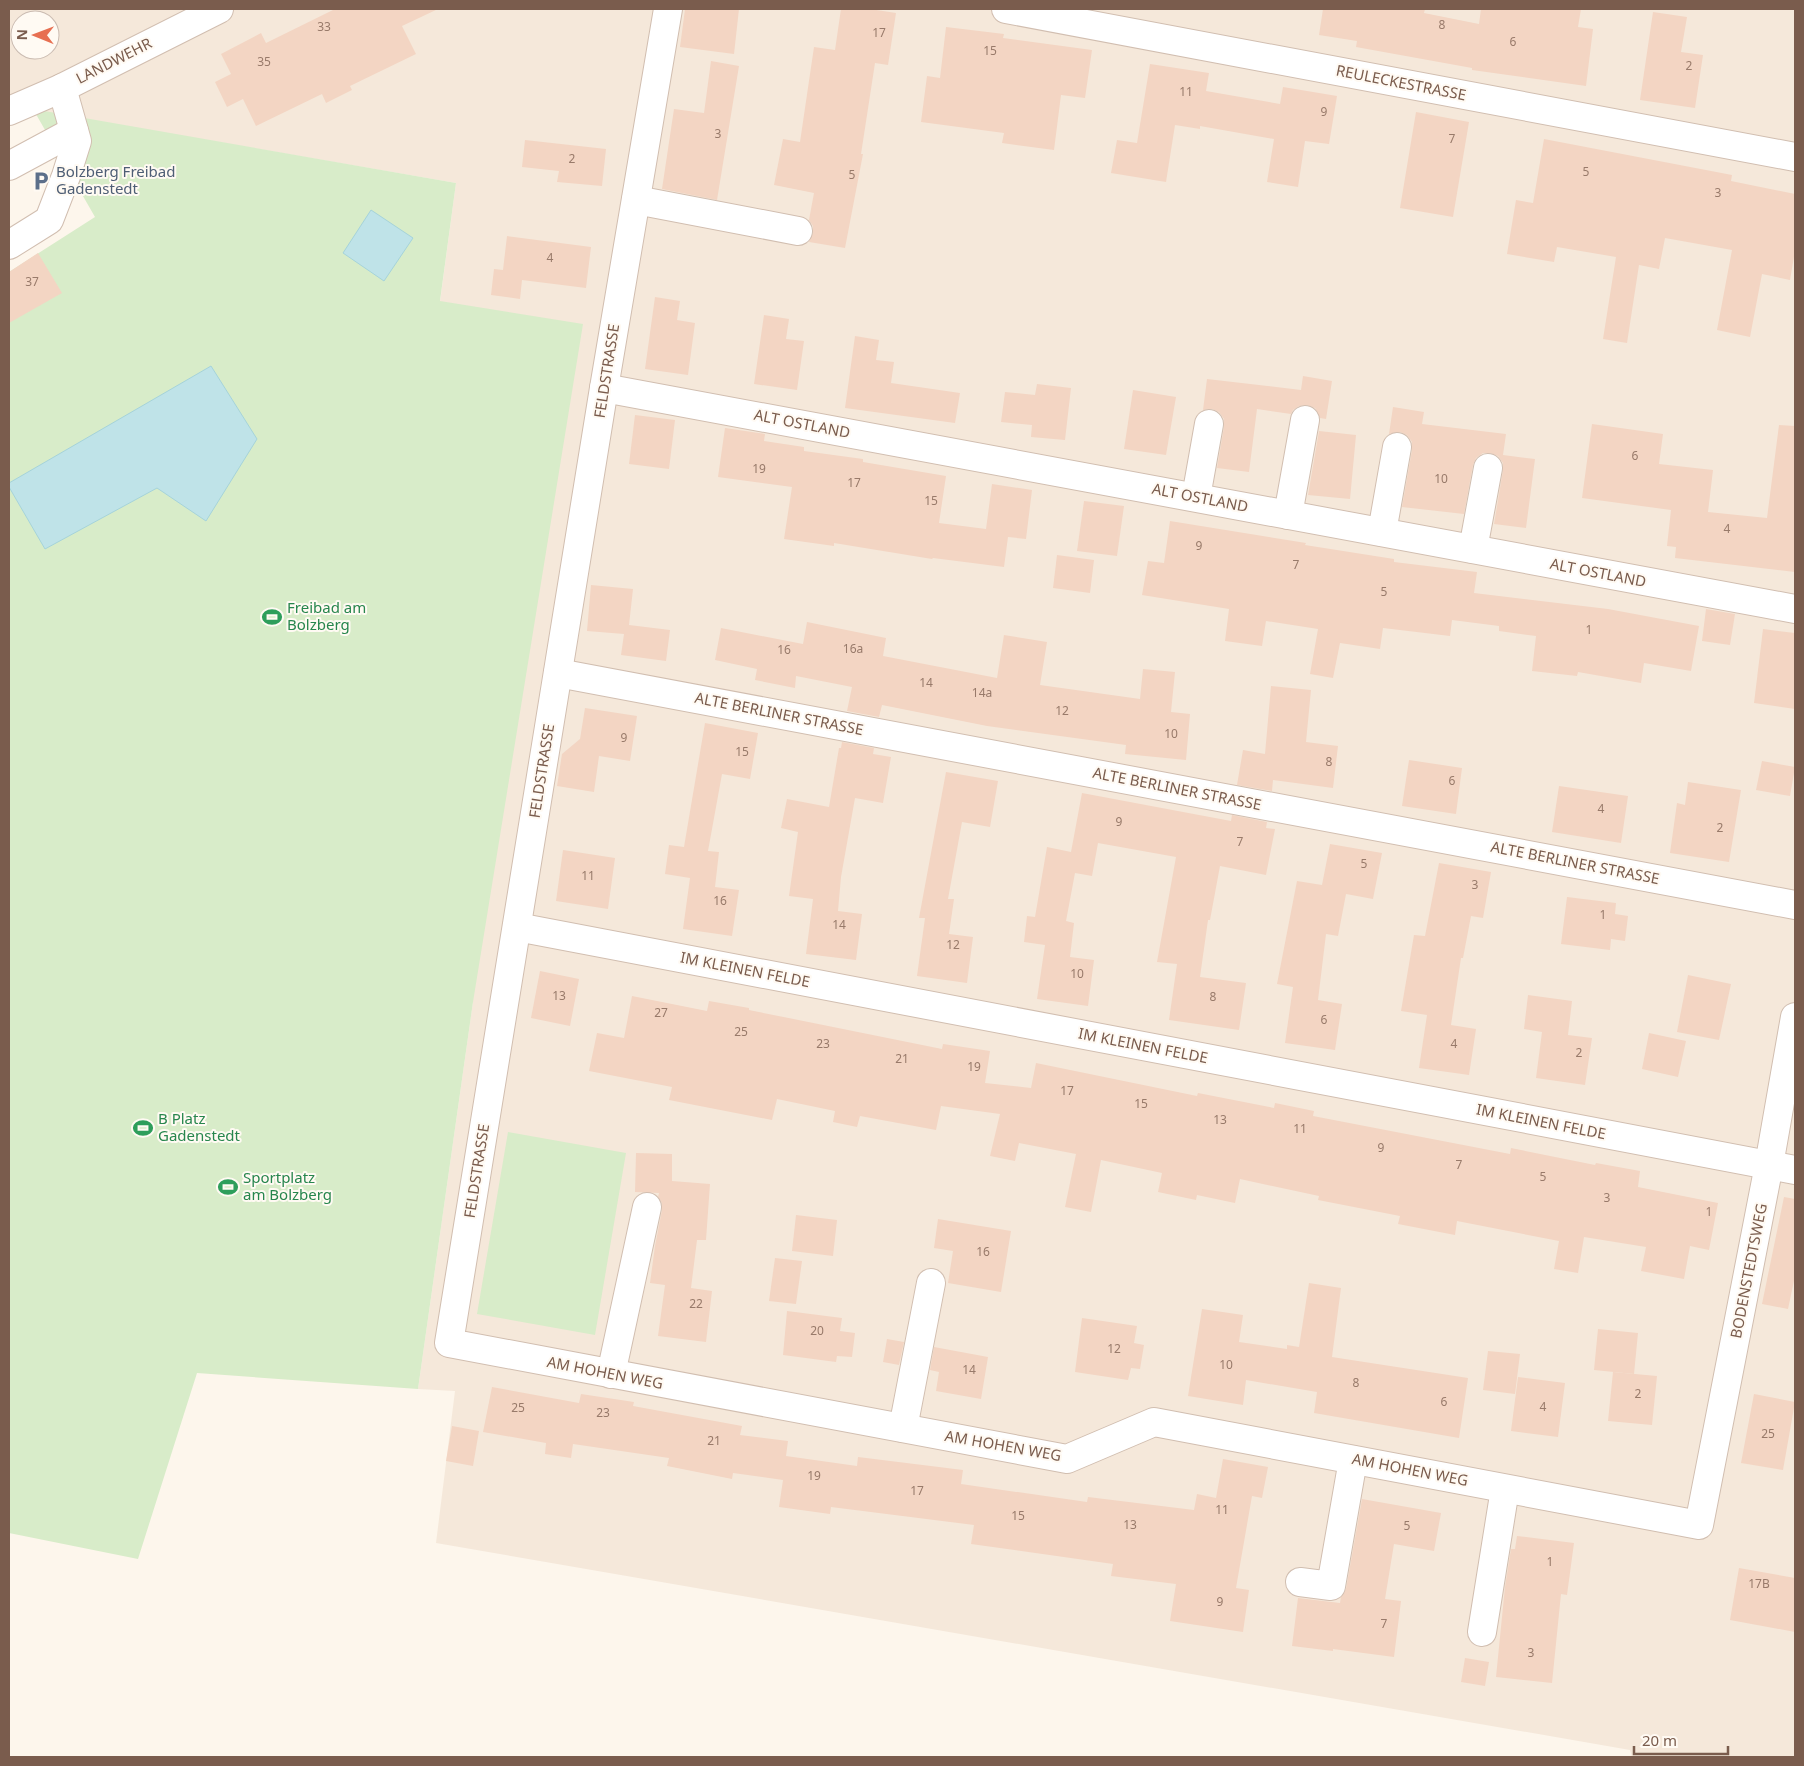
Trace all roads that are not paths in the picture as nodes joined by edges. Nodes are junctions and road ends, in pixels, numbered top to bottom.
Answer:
1 (219, 9) edge
2 (668, 9) edge
3 (1006, 9) edge
4 (62, 88) junction
5 (9, 111) edge
6 (74, 131) junction
7 (1795, 157) edge
8 (9, 166) edge
9 (636, 200) junction
10 (798, 231) dead end
11 (9, 245) edge
12 (604, 388) junction
13 (1305, 420) dead end
14 (1209, 424) dead end
15 (1398, 447) dead end
16 (1488, 468) dead end
17 (1196, 498) junction
18 (1288, 515) junction
19 (1382, 532) junction
20 (1473, 549) junction
21 (1795, 609) edge
22 (558, 673) junction
23 (1795, 905) edge
24 (517, 927) junction
25 (1795, 1017) edge
26 (1782, 1168) edge
27 (647, 1207) dead end
28 (931, 1283) dead end
29 (448, 1343) joint
30 (611, 1374) junction
31 (903, 1428) junction
32 (1353, 1460) junction
33 (1506, 1488) junction
34 (1699, 1525) joint
35 (1300, 1582) dead end
36 (1482, 1632) dead end

1 - 4 street, LANDWEHR
2 - 9 street, FELDSTRASSE
3 - 7 street, REULECKESTRASSE
4 - 5 street, LANDWEHR
4 - 6 street
6 - 8 street
6 - 11 street
9 - 10 street
9 - 12 street, FELDSTRASSE
12 - 17 street, ALT OSTLAND
12 - 22 street, FELDSTRASSE
13 - 18 street
14 - 17 street
15 - 19 street
16 - 20 street
17 - 18 street, ALT OSTLAND
18 - 19 street, ALT OSTLAND
19 - 20 street, ALT OSTLAND
20 - 21 street, ALT OSTLAND
22 - 23 street, ALTE BERLINER STRASSE
22 - 24 street, FELDSTRASSE
24 - 26 street, IM KLEINEN FELDE
24 - 29 street, FELDSTRASSE
25 - 26 street, BODENSTEDTSWEG
26 - 34 street, BODENSTEDTSWEG
27 - 30 street
28 - 31 street
29 - 30 street, AM HOHEN WEG
30 - 31 street, AM HOHEN WEG
31 - 32 street, AM HOHEN WEG
32 - 33 street, AM HOHEN WEG
32 - 35 street
33 - 34 street, AM HOHEN WEG
33 - 36 street

